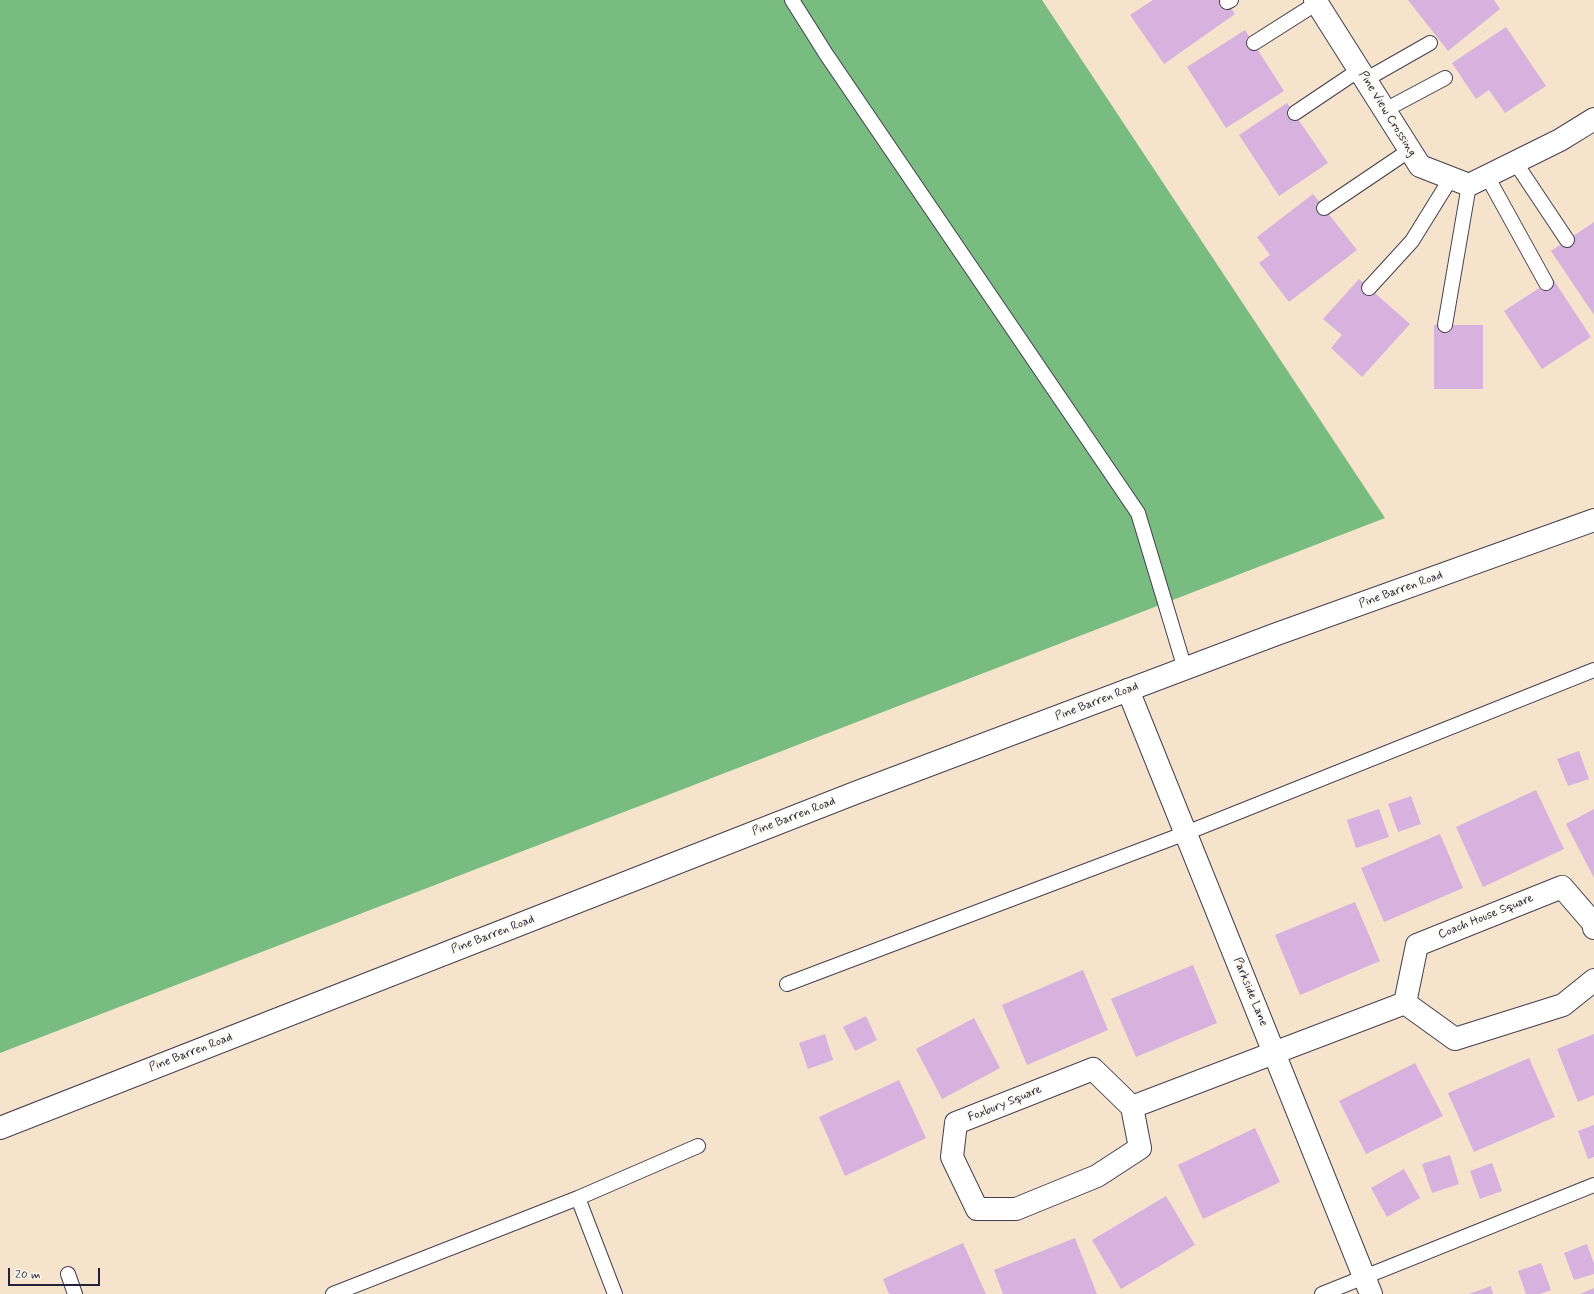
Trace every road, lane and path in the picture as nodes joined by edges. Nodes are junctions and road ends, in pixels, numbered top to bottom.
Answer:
1 (792, 0) edge
2 (1316, 1) edge
3 (1254, 43) dead end
4 (1430, 43) dead end
5 (1362, 75) junction
6 (1445, 78) dead end
7 (1385, 110) junction
8 (1295, 113) dead end
9 (1594, 120) edge
10 (1410, 150) junction
11 (1515, 162) junction
12 (1469, 180) junction
13 (1324, 208) dead end
14 (1567, 240) dead end
15 (1546, 283) dead end
16 (1369, 288) dead end
17 (1445, 325) dead end
18 (1594, 520) edge
19 (1185, 668) junction
20 (1594, 670) edge
21 (1128, 690) junction
22 (1186, 834) junction
23 (1594, 928) edge
24 (1594, 980) edge
25 (787, 984) dead end
26 (1405, 1003) junction
27 (1274, 1053) junction
28 (1132, 1107) junction
29 (0, 1128) edge
30 (698, 1146) dead end
31 (1594, 1185) edge
32 (578, 1198) junction
33 (68, 1274) dead end
34 (1368, 1286) edge
35 (75, 1294) edge
36 (333, 1294) edge
37 (615, 1294) edge
38 (1322, 1294) edge

1 - 19 lane
2 - 3 lane
2 - 5 street, Pine View Crossing
4 - 5 lane
5 - 7 street, Pine View Crossing
5 - 8 lane
6 - 7 lane
7 - 10 street, Pine View Crossing
9 - 11 street
10 - 12 street, Pine View Crossing
10 - 13 lane
11 - 12 street
11 - 14 lane
12 - 15 lane
12 - 16 lane
12 - 17 lane
18 - 19 street, Pine Barren Road
19 - 21 street, Pine Barren Road
20 - 22 lane
21 - 22 street, Parkside Lane
21 - 29 street, Pine Barren Road
22 - 25 lane
22 - 27 street, Parkside Lane
23 - 26 street, Coach House Square
24 - 26 street
26 - 27 street
27 - 28 street
27 - 34 street, Parkside Lane
28 - 28 street, Foxbury Square
30 - 32 lane
31 - 34 lane
32 - 36 lane
32 - 37 lane
33 - 35 lane
34 - 38 lane

